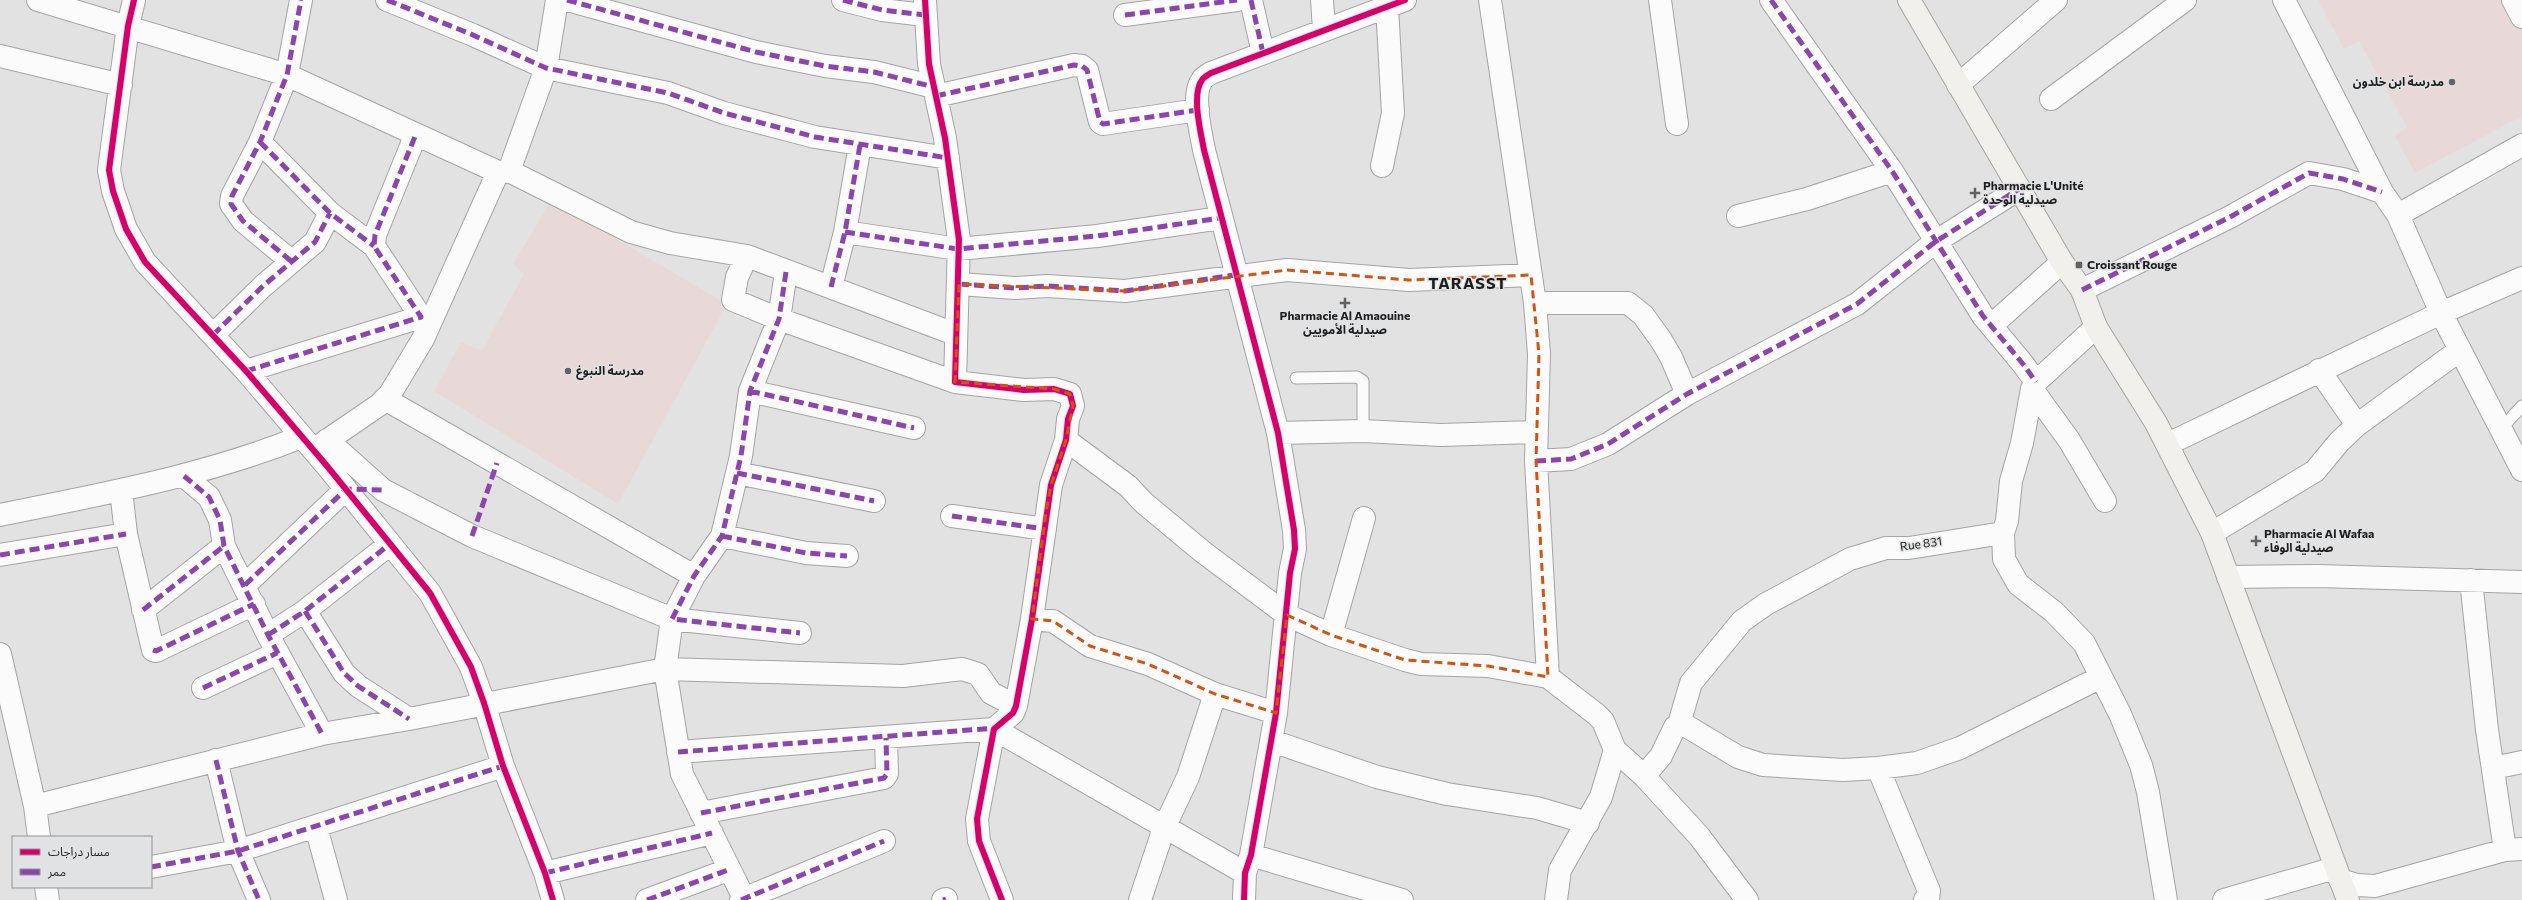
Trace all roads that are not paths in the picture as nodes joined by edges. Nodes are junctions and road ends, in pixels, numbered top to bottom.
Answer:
1 (38, 0) edge
2 (134, 0) edge
3 (301, 0) edge
4 (387, 0) edge
5 (557, 0) edge
6 (567, 0) edge
7 (844, 0) edge
8 (1237, 0) edge
9 (1251, 0) edge
10 (1322, 0) edge
11 (1490, 0) edge
12 (1660, 0) edge
13 (1771, 0) edge
14 (1908, 0) edge
15 (2056, 0) edge
16 (2185, 0) edge
17 (2284, 0) edge
18 (2513, 0) edge
19 (1396, 3) edge
20 (925, 7) edge
21 (1125, 15) dead end
22 (2522, 17) edge
23 (128, 26) junction
24 (1324, 29) junction
25 (1264, 54) junction
26 (0, 56) edge
27 (546, 68) junction
28 (287, 75) junction
29 (121, 85) junction
30 (1958, 85) junction
31 (935, 92) junction
32 (2051, 99) dead end
33 (1198, 110) junction
34 (1677, 124) dead end
35 (416, 134) junction
36 (260, 142) junction
37 (860, 145) junction
38 (2522, 145) edge
39 (948, 158) junction
40 (1382, 166) dead end
41 (1892, 171) junction
42 (504, 172) junction
43 (2020, 189) junction
44 (2382, 192) junction
45 (330, 213) junction
46 (2398, 215) junction
47 (1738, 216) dead end
48 (1221, 218) junction
49 (845, 232) junction
50 (1935, 242) junction
51 (374, 246) junction
52 (958, 249) junction
53 (747, 256) junction
54 (291, 261) junction
55 (2062, 262) junction
56 (786, 272) junction
57 (1235, 275) junction
58 (1531, 275) junction
59 (2522, 278) edge
60 (959, 284) junction
61 (831, 287) junction
62 (2082, 290) junction
63 (1535, 303) junction
64 (2441, 312) junction
65 (426, 318) junction
66 (779, 319) junction
67 (1992, 324) junction
68 (2096, 327) junction
69 (955, 334) junction
70 (213, 335) junction
71 (2460, 350) junction
72 (2319, 370) junction
73 (246, 371) junction
74 (1296, 378) dead end
75 (955, 382) junction
76 (2034, 385) junction
77 (750, 391) junction
78 (1687, 394) junction
79 (385, 400) junction
80 (2522, 406) edge
81 (2357, 425) junction
82 (914, 428) dead end
83 (2500, 430) junction
84 (1363, 431) junction
85 (1536, 432) junction
86 (1278, 433) junction
87 (1066, 440) junction
88 (313, 442) junction
89 (2168, 444) junction
90 (1536, 461) junction
91 (2522, 470) edge
92 (737, 473) junction
93 (184, 476) junction
94 (346, 489) junction
95 (121, 490) junction
96 (874, 501) dead end
97 (2105, 501) dead end
98 (0, 515) edge
99 (952, 516) dead end
100 (1364, 518) dead end
101 (1045, 529) junction
102 (2003, 533) junction
103 (2212, 533) junction
104 (126, 534) junction
105 (722, 536) junction
106 (390, 544) junction
107 (224, 546) junction
108 (0, 555) edge
109 (847, 556) dead end
110 (694, 576) junction
111 (2228, 577) junction
112 (2472, 580) junction
113 (2522, 582) edge
114 (249, 595) junction
115 (143, 610) junction
116 (304, 611) junction
117 (1287, 615) junction
118 (672, 619) junction
119 (1032, 619) junction
120 (800, 633) dead end
121 (1331, 635) junction
122 (273, 644) junction
123 (0, 654) edge
124 (666, 669) junction
125 (1548, 677) junction
126 (2101, 677) junction
127 (203, 688) dead end
128 (1215, 694) junction
129 (484, 703) junction
130 (1016, 706) junction
131 (1276, 713) junction
132 (408, 719) junction
133 (1679, 724) junction
134 (994, 729) junction
135 (322, 734) junction
136 (886, 738) junction
137 (1272, 742) junction
138 (1615, 750) junction
139 (678, 752) junction
140 (216, 760) junction
141 (2522, 762) edge
142 (503, 766) junction
143 (1878, 768) junction
144 (2492, 768) junction
145 (1644, 776) junction
146 (35, 806) junction
147 (701, 813) junction
148 (1588, 823) junction
149 (316, 827) junction
150 (1164, 828) junction
151 (712, 832) junction
152 (39, 836) edge
153 (884, 841) dead end
154 (238, 851) junction
155 (2518, 854) edge
156 (1248, 864) junction
157 (152, 867) edge
158 (728, 870) junction
159 (545, 873) junction
160 (2337, 874) junction
161 (46, 888) edge
162 (48, 900) edge
163 (259, 900) edge
164 (336, 900) edge
165 (553, 900) edge
166 (647, 900) edge
167 (743, 900) edge
168 (1002, 900) edge
169 (1140, 900) edge
170 (1244, 900) edge
171 (1402, 900) edge
172 (1556, 900) edge
173 (1747, 900) edge
174 (1925, 900) edge
175 (2166, 900) edge
176 (2224, 900) edge
177 (2348, 900) edge

1 - 23 street
2 - 23 street
3 - 28 street
4 - 27 street
5 - 27 street
6 - 31 street
7 - 20 street
8 - 21 street
9 - 25 street
10 - 24 street
11 - 58 street
12 - 34 street
13 - 41 street
14 - 30 street
15 - 30 street
16 - 32 street
17 - 44 street
18 - 22 street
19 - 24 street
19 - 40 street
20 - 31 street
23 - 28 street
23 - 29 street
24 - 25 street
25 - 33 street
26 - 29 street
27 - 37 street
27 - 42 street
28 - 35 street
28 - 36 street
29 - 70 street
30 - 43 street
31 - 33 street
31 - 39 street
33 - 48 street
35 - 42 street
35 - 51 street
36 - 45 street
36 - 54 street
37 - 39 street
37 - 49 street
38 - 46 street
39 - 52 street
41 - 47 street
41 - 50 street
42 - 53 street
42 - 65 street
43 - 50 street
43 - 55 street
44 - 46 street
44 - 62 street
45 - 51 street
45 - 54 street
46 - 64 street
48 - 52 street
48 - 57 street
49 - 52 street
49 - 61 street
50 - 67 street
50 - 78 street
51 - 65 street
52 - 60 street
53 - 56 street
53 - 66 street
54 - 70 street
55 - 62 street
55 - 67 street
56 - 61 street
56 - 66 street
57 - 58 street
57 - 60 street
57 - 86 street
58 - 63 street
59 - 64 street
60 - 69 street
61 - 69 street
62 - 68 street
63 - 78 street
63 - 85 street
64 - 71 street
64 - 72 street
65 - 73 street
65 - 79 street
66 - 75 street
66 - 77 street
67 - 76 street
68 - 76 street
68 - 89 street
69 - 75 street
70 - 73 street
71 - 81 street
71 - 83 street
72 - 81 street
72 - 89 street
73 - 88 street
74 - 84 lane
75 - 87 street
76 - 97 street
76 - 102 street
77 - 82 street
77 - 92 street
78 - 90 street
79 - 88 street
79 - 110 street
80 - 83 lane
81 - 103 street
83 - 91 street
84 - 85 street
84 - 86 street
85 - 90 street
86 - 117 street
87 - 101 street
87 - 117 street
88 - 93 street
88 - 94 street
88 - 118 street
89 - 103 street
90 - 125 street
92 - 96 street
92 - 105 street
93 - 95 street
93 - 107 street
94 - 106 street
94 - 114 street
95 - 98 street
95 - 104 street
99 - 101 street
100 - 121 street
101 - 119 street
102 - 126 street
102 - 133 street, Rue 831
103 - 111 street
104 - 108 street
104 - 115 street
105 - 109 street
105 - 110 street
106 - 116 street
106 - 129 street
107 - 114 street
107 - 115 street
110 - 118 street
111 - 112 street
111 - 160 street
112 - 113 street
112 - 144 street
114 - 115 street
114 - 122 street
116 - 122 street
116 - 132 street
117 - 121 street
117 - 131 street
118 - 120 street
118 - 124 street
119 - 128 street
119 - 130 street
121 - 125 street
122 - 127 street
122 - 135 street
123 - 146 street
124 - 129 street
124 - 130 street
124 - 139 street
125 - 138 street
126 - 143 street
126 - 175 street
128 - 131 street
128 - 150 street
129 - 132 street
129 - 142 street
130 - 134 street
131 - 137 street
132 - 135 street
133 - 143 street
133 - 145 street, Rue 831
134 - 136 street
134 - 150 street
134 - 168 street
135 - 140 street
136 - 139 street
136 - 147 street
137 - 148 street
137 - 156 street
138 - 145 street
138 - 148 street
139 - 147 street
140 - 146 street
140 - 154 street
141 - 144 street
142 - 149 street
142 - 159 street
143 - 174 street
144 - 155 street
145 - 173 street
146 - 152 street
147 - 151 street
148 - 172 street
149 - 154 street
149 - 164 street
150 - 156 street
150 - 169 street
151 - 158 street
151 - 159 street
153 - 167 street
154 - 157 street
154 - 163 street
155 - 160 street
156 - 170 street
156 - 171 street
158 - 166 street
158 - 167 street
159 - 165 street
160 - 176 street
160 - 177 street
161 - 162 street

